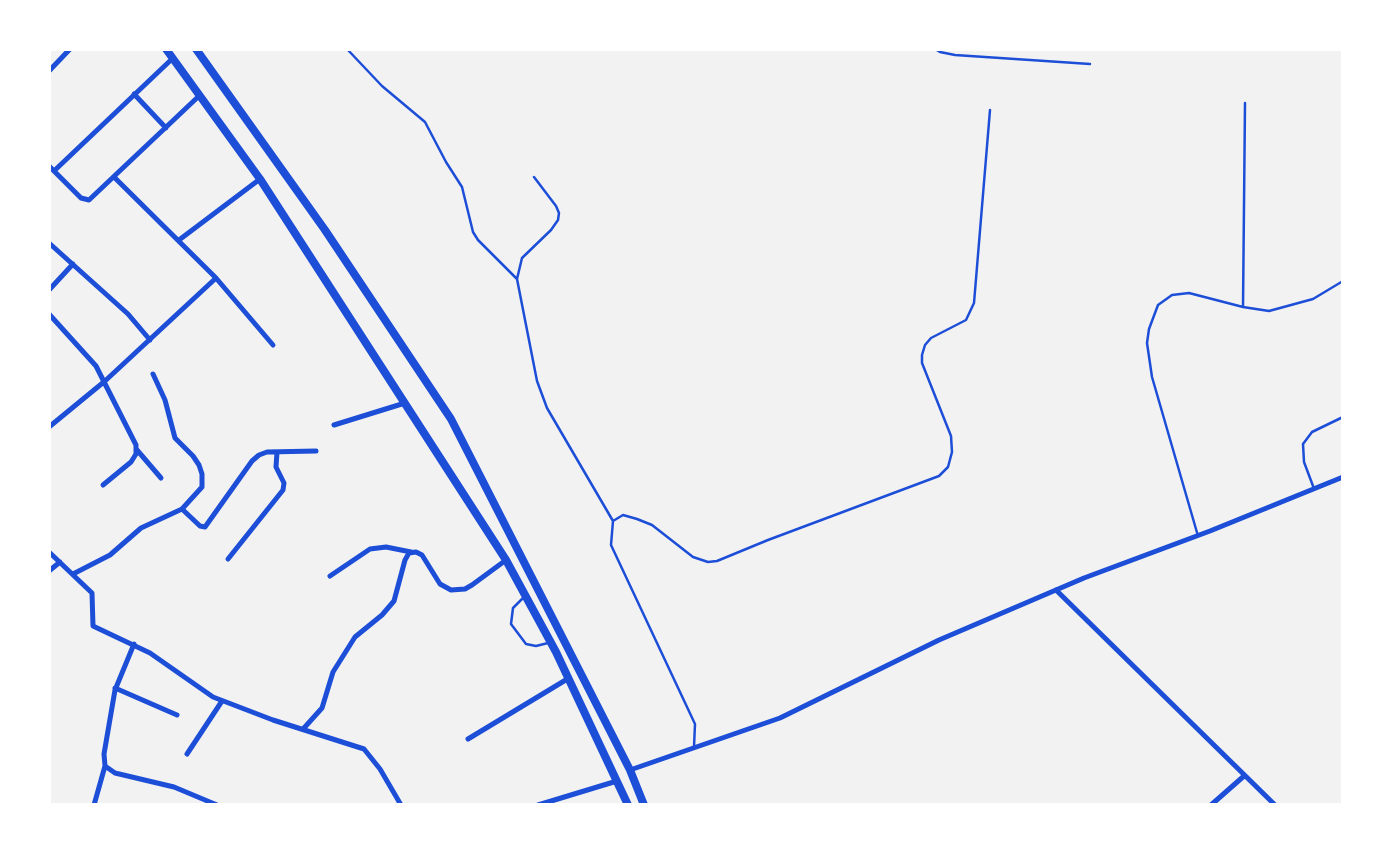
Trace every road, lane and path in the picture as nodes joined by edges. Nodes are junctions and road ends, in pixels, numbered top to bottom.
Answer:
1 (70, 49) edge
2 (166, 49) edge
3 (195, 49) edge
4 (347, 49) edge
5 (935, 49) edge
6 (173, 58) junction
7 (1090, 64) dead end
8 (49, 71) edge
9 (134, 94) junction
10 (200, 95) junction
11 (1245, 103) dead end
12 (990, 110) dead end
13 (166, 128) junction
14 (51, 168) edge
15 (114, 177) junction
16 (534, 177) dead end
17 (261, 179) junction
18 (179, 240) junction
19 (49, 243) edge
20 (73, 264) junction
21 (216, 278) junction
22 (517, 279) junction
23 (1343, 281) edge
24 (49, 289) edge
25 (1243, 307) junction
26 (49, 314) edge
27 (150, 340) junction
28 (273, 345) dead end
29 (153, 374) dead end
30 (105, 381) junction
31 (405, 403) junction
32 (1343, 417) edge
33 (334, 425) dead end
34 (49, 427) edge
35 (137, 450) junction
36 (277, 452) junction
37 (316, 452) dead end
38 (1343, 477) edge
39 (160, 478) dead end
40 (103, 485) dead end
41 (1314, 488) junction
42 (182, 509) junction
43 (613, 521) junction
44 (1198, 536) junction
45 (49, 552) edge
46 (411, 552) junction
47 (228, 559) dead end
48 (506, 560) junction
49 (60, 562) junction
50 (49, 571) edge
51 (73, 574) junction
52 (330, 576) dead end
53 (1056, 590) junction
54 (525, 595) junction
55 (551, 643) junction
56 (134, 644) junction
57 (569, 678) junction
58 (115, 688) junction
59 (222, 701) junction
60 (177, 715) dead end
61 (304, 728) junction
62 (468, 739) dead end
63 (694, 747) junction
64 (187, 754) dead end
65 (106, 766) junction
66 (630, 770) junction
67 (1244, 776) junction
68 (617, 781) junction
69 (1272, 804) edge
70 (94, 805) edge
71 (218, 805) edge
72 (401, 805) edge
73 (538, 805) edge
74 (628, 805) edge
75 (644, 805) edge
76 (1211, 805) edge

1 - 8 street
2 - 6 main road
3 - 66 main road
4 - 22 lane
5 - 7 lane
6 - 9 street
6 - 10 main road
9 - 13 street
9 - 14 street
10 - 13 street
10 - 17 main road
11 - 25 lane
12 - 43 lane
13 - 15 street
14 - 15 street
15 - 18 street
16 - 22 lane
17 - 18 street
17 - 31 main road
18 - 21 street
19 - 20 street
20 - 24 street
20 - 27 street
21 - 27 street
21 - 28 street
22 - 43 lane
23 - 25 lane
25 - 44 lane
26 - 30 street
27 - 30 street
29 - 42 street
30 - 34 street
30 - 35 street
31 - 33 street
31 - 48 main road
32 - 41 lane
35 - 39 street
35 - 40 street
36 - 37 street
36 - 42 street
36 - 47 street
38 - 41 street
41 - 44 street
42 - 51 street
43 - 63 lane
44 - 53 street
45 - 49 street
46 - 48 street
46 - 52 street
46 - 61 street
48 - 54 main road
49 - 50 street
49 - 51 street
51 - 56 street
53 - 63 street
53 - 67 street
54 - 55 main road
54 - 55 lane
55 - 57 main road
56 - 58 street
56 - 59 street
57 - 62 street
57 - 68 main road
58 - 60 street
58 - 65 street
59 - 61 street
59 - 64 street
61 - 72 street
63 - 66 street
65 - 70 street
65 - 71 street
66 - 75 main road
67 - 69 street
67 - 76 street
68 - 73 street
68 - 74 main road

